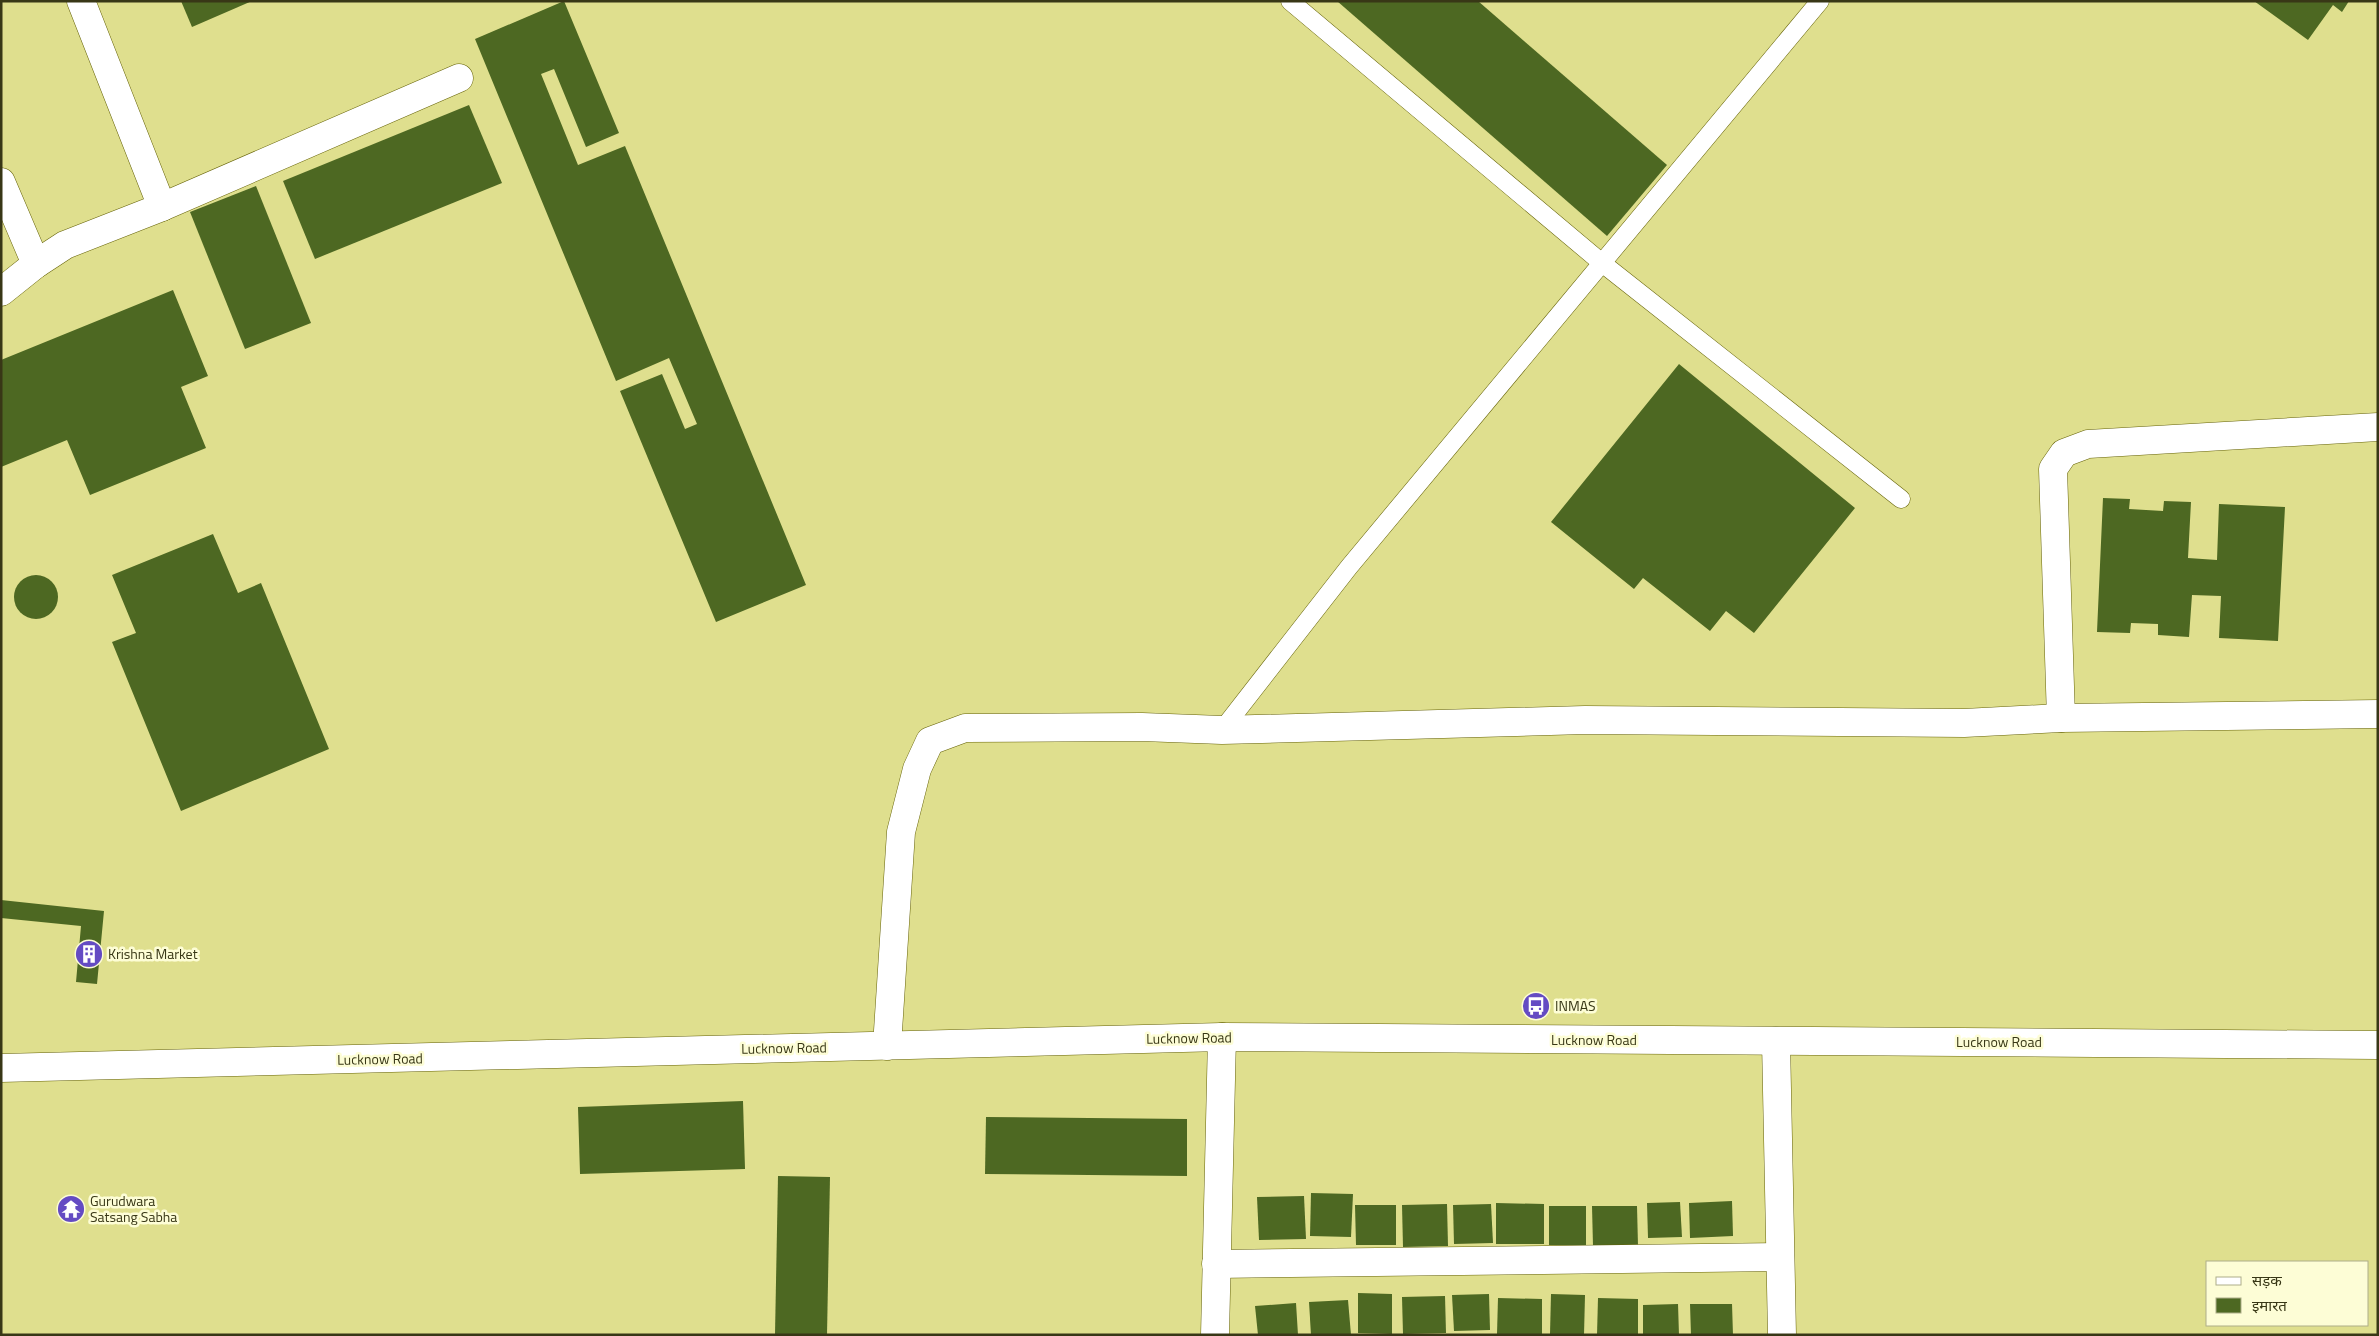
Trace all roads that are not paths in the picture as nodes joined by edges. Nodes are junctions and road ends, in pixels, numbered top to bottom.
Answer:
1 (81, 1) edge
2 (1290, 1) edge
3 (1820, 1) edge
4 (459, 78) dead end
5 (1, 182) edge
6 (162, 207) junction
7 (1602, 263) junction
8 (36, 264) junction
9 (1, 292) edge
10 (2378, 427) edge
11 (1901, 499) dead end
12 (2378, 714) edge
13 (2061, 718) junction
14 (1222, 730) junction
15 (1222, 1037) junction
16 (1776, 1041) junction
17 (2378, 1045) edge
18 (887, 1046) junction
19 (1, 1068) edge
20 (1780, 1257) junction
21 (1216, 1264) junction
22 (1215, 1335) edge
23 (1782, 1335) edge

1 - 6 street
2 - 7 lane
3 - 7 lane
4 - 6 street
5 - 8 street
6 - 8 street
7 - 11 lane
7 - 14 lane
8 - 9 street
10 - 13 street
12 - 13 street
13 - 14 street
14 - 18 street
15 - 16 street, Lucknow Road
15 - 18 street, Lucknow Road
15 - 21 street
16 - 17 street, Lucknow Road
16 - 20 street
18 - 19 street, Lucknow Road
20 - 21 street
20 - 23 street
21 - 22 street

